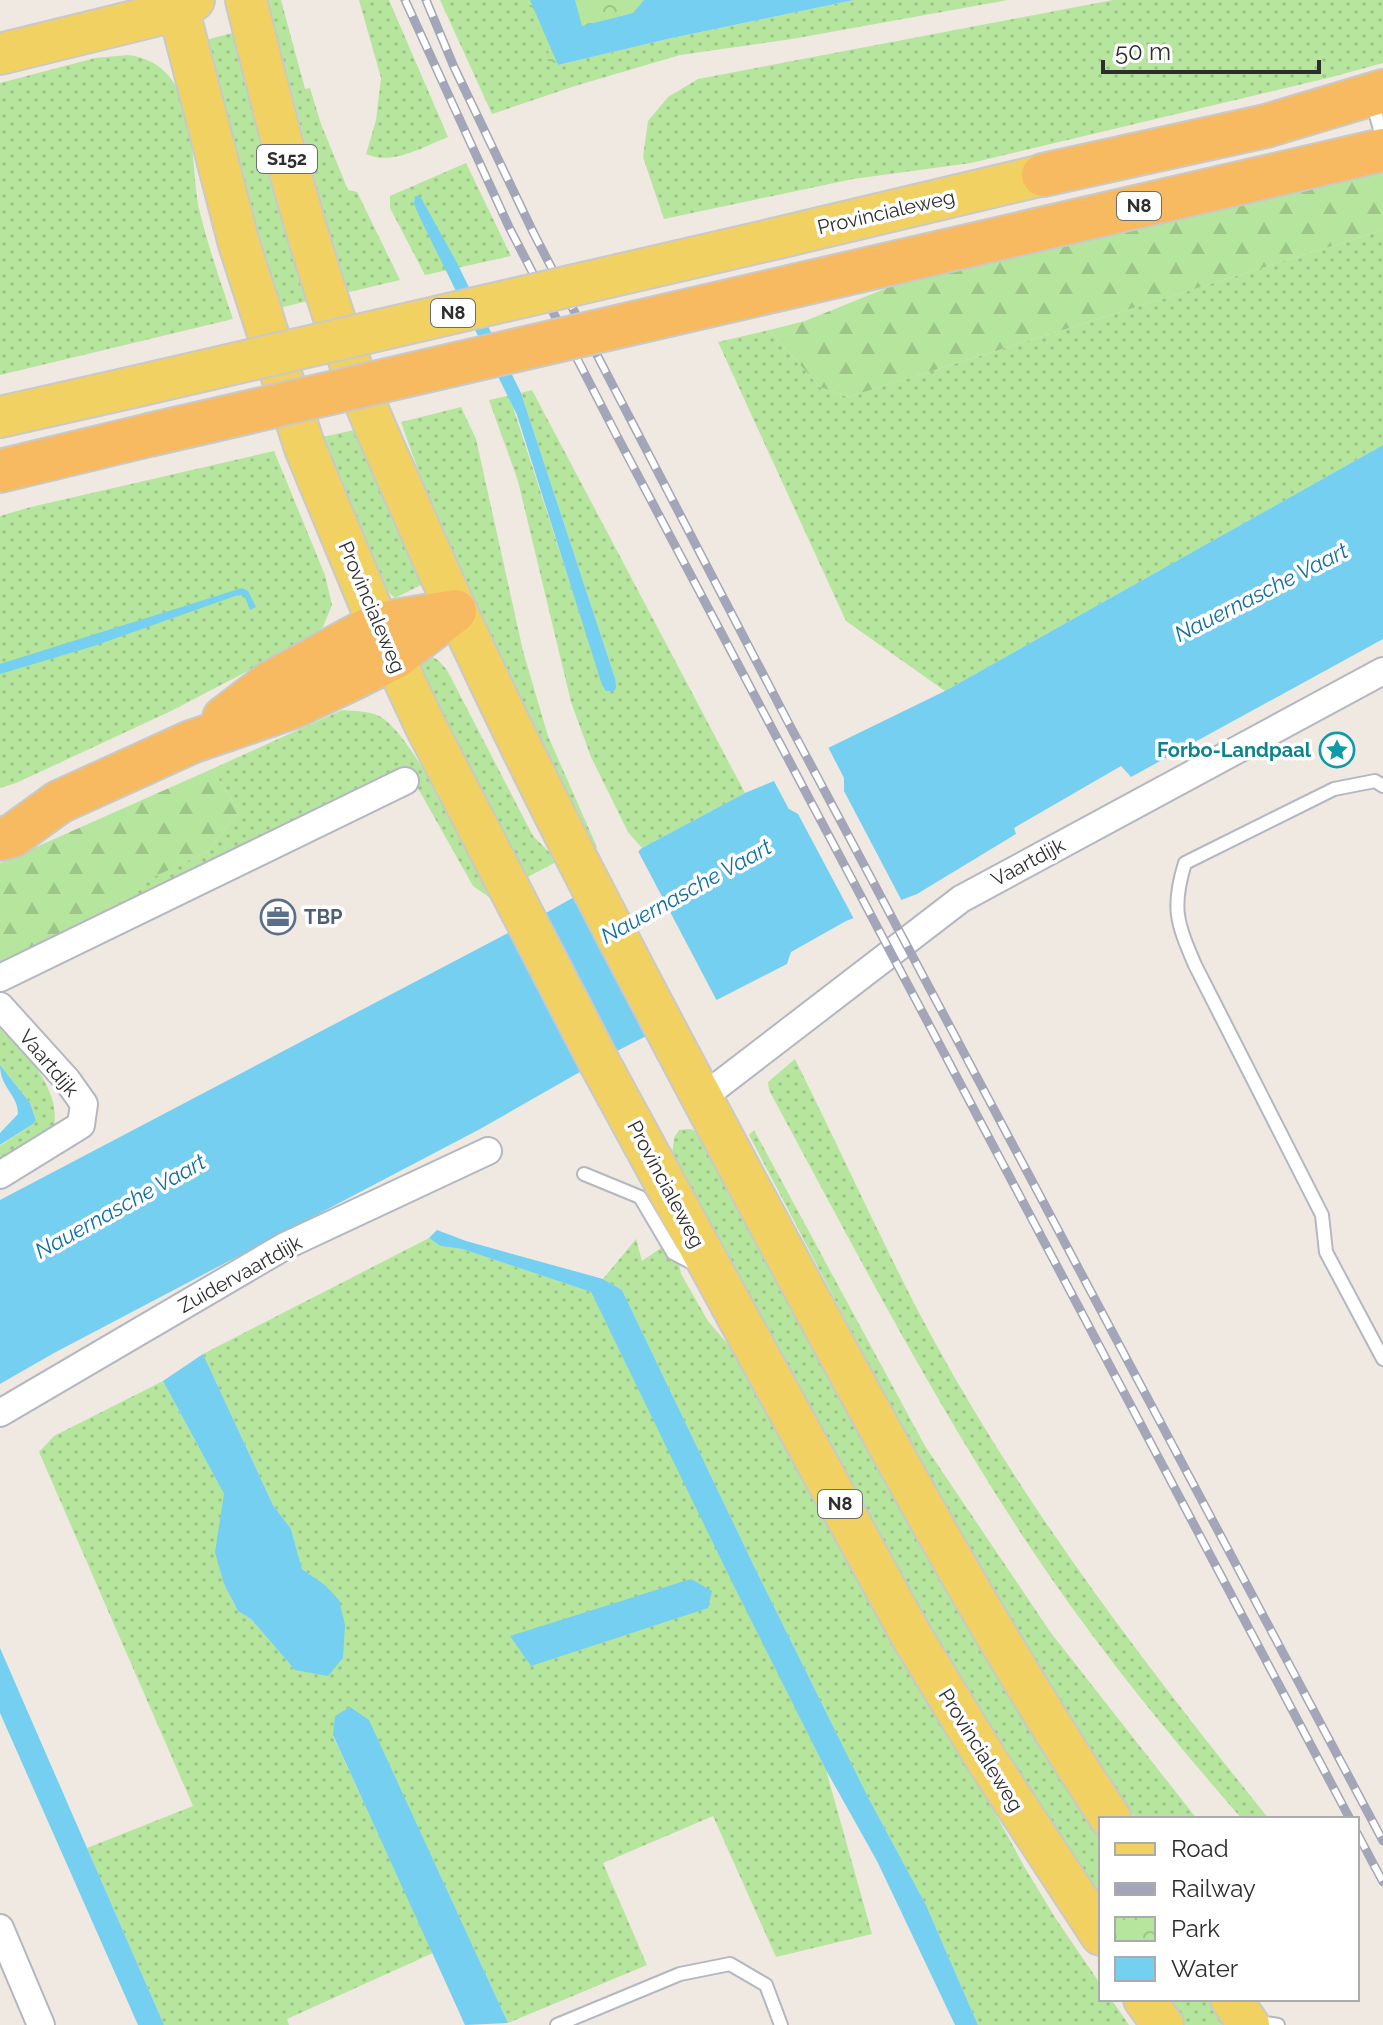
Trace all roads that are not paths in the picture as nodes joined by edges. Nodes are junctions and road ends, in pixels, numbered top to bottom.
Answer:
1 (110, 0) edge
2 (246, 0) edge
3 (183, 3) edge
4 (0, 39) edge
5 (0, 54) edge
6 (1376, 93) edge
7 (1383, 140) edge
8 (1383, 150) edge
9 (1043, 175) joint
10 (0, 417) edge
11 (2, 471) edge
12 (455, 611) junction
13 (386, 641) junction
14 (1383, 671) edge
15 (405, 781) dead end
16 (1383, 786) edge
17 (59, 802) junction
18 (0, 805) edge
19 (0, 839) edge
20 (0, 978) edge
21 (0, 1006) edge
22 (702, 1098) junction
23 (488, 1151) dead end
24 (584, 1174) dead end
25 (0, 1175) edge
26 (715, 1275) junction
27 (1383, 1359) edge
28 (0, 1413) edge
29 (1110, 1817) edge
30 (0, 1928) edge
31 (1099, 1932) edge
32 (8, 1970) edge
33 (41, 2025) edge
34 (557, 2025) edge
35 (781, 2025) edge

1 - 4 main road
2 - 12 main road, S152
3 - 5 main road, N8
3 - 13 main road, Provincialeweg / N8
6 - 7 lane
6 - 9 highway, Provincialeweg / N8
8 - 11 highway, N8, bridge
9 - 10 main road, Provincialeweg / N8, bridge
12 - 13 highway
12 - 22 main road
13 - 17 highway
13 - 26 main road, Provincialeweg / N8
14 - 22 street, Vaartdijk
15 - 20 street
16 - 27 lane
17 - 18 highway
17 - 19 highway
21 - 25 street, Vaartdijk
22 - 29 main road
23 - 28 street, Zuidervaartdijk
24 - 26 lane
26 - 31 main road, Provincialeweg / N8
30 - 32 street
32 - 33 street
34 - 35 lane

